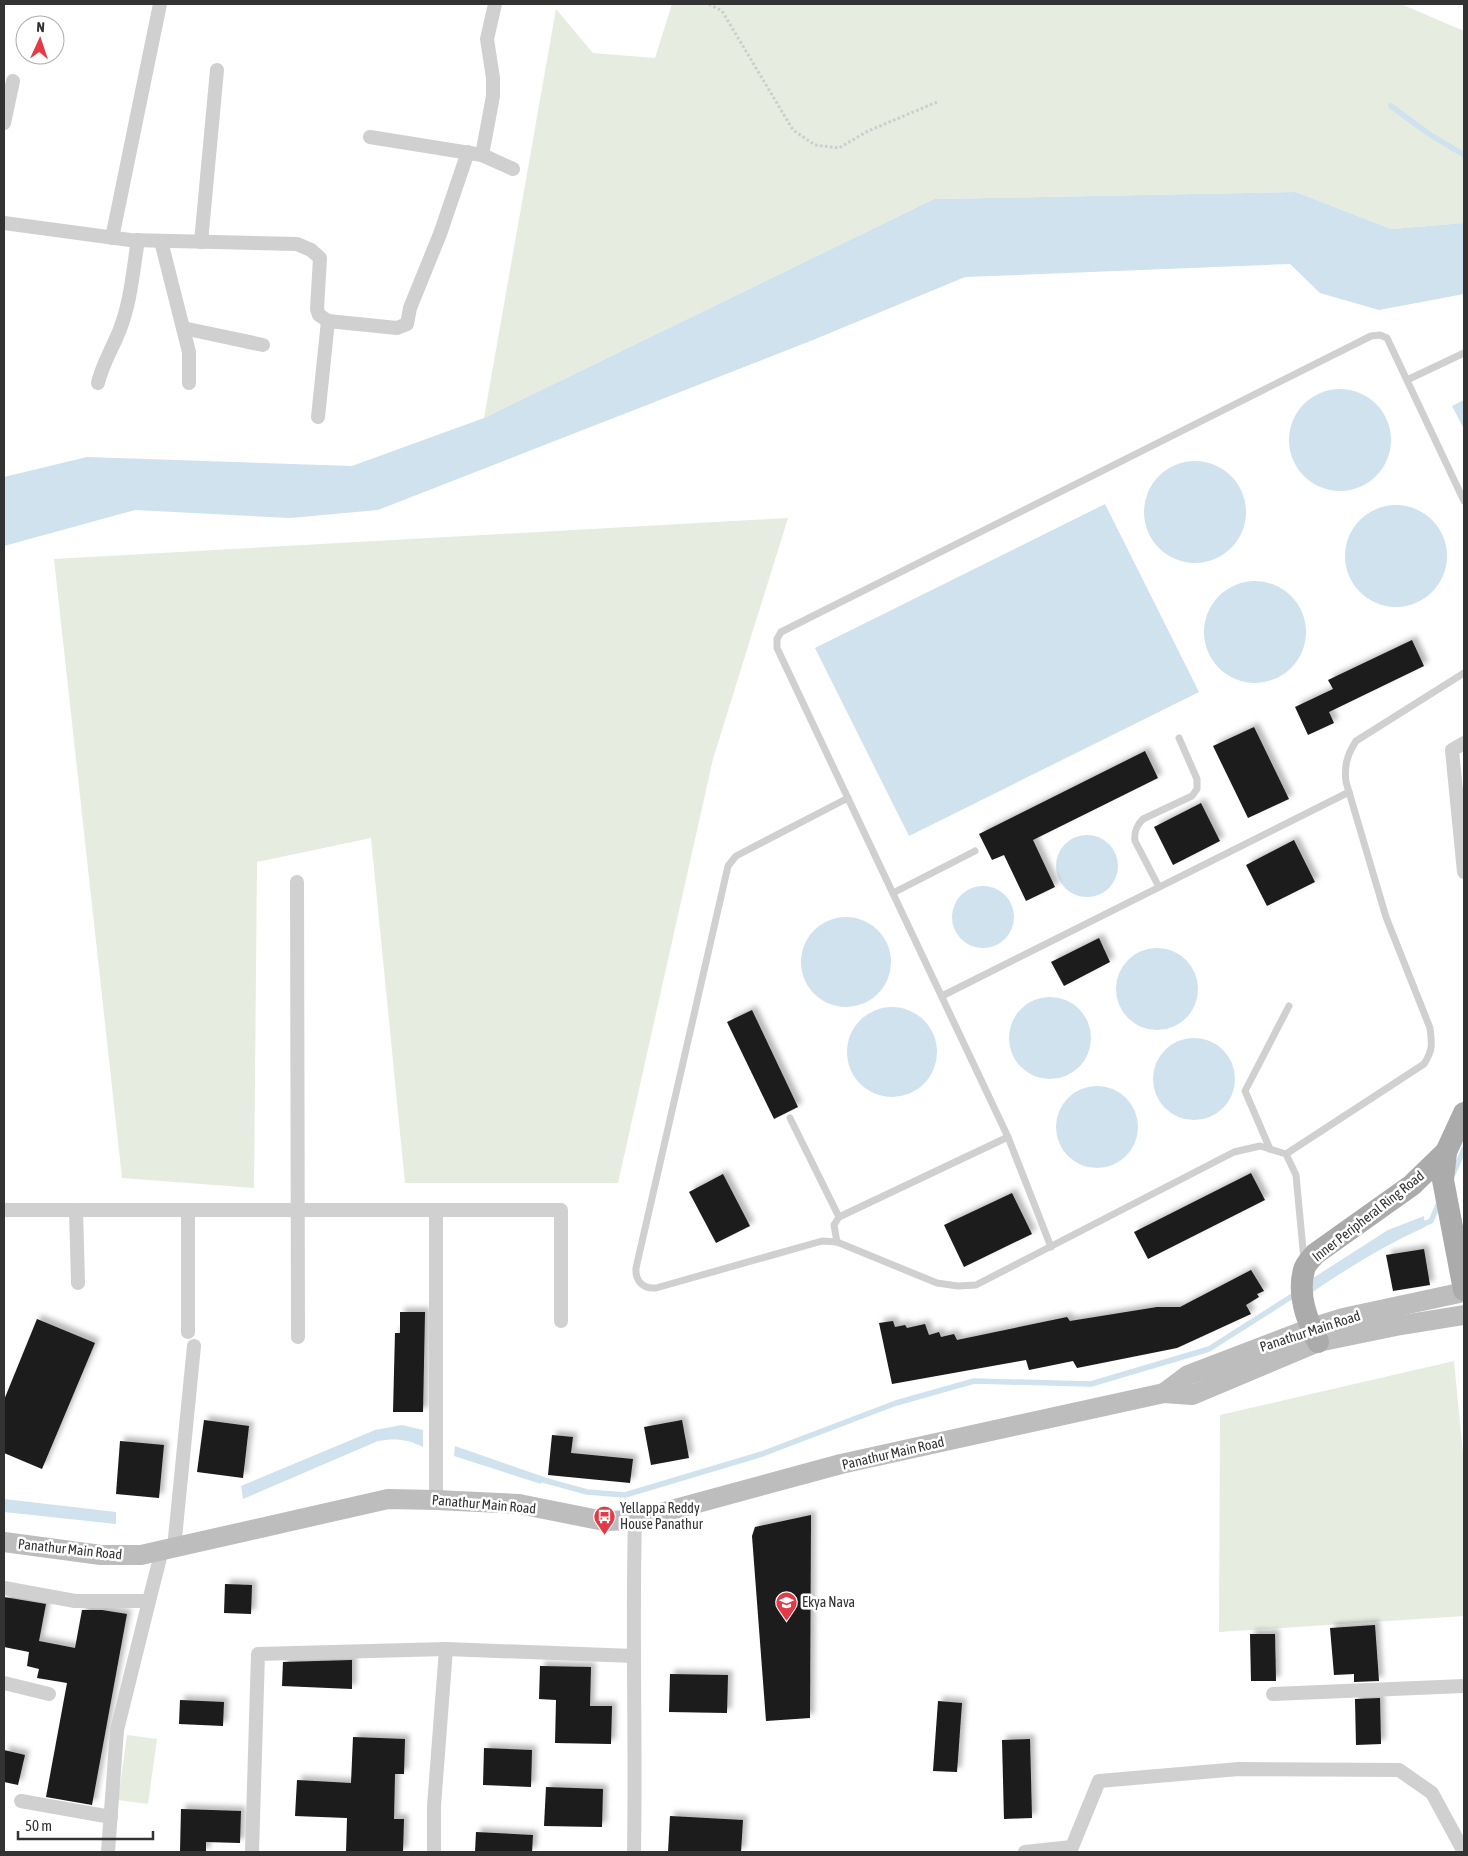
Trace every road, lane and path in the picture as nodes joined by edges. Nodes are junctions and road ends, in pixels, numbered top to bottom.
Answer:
1 (160, 4) edge
2 (495, 4) edge
3 (709, 4) edge
4 (217, 70) dead end
5 (13, 81) dead end
6 (937, 102) dead end
7 (4, 123) edge
8 (370, 137) dead end
9 (468, 152) junction
10 (482, 154) junction
11 (513, 169) dead end
12 (4, 222) edge
13 (112, 238) junction
14 (138, 240) junction
15 (161, 241) junction
16 (201, 242) junction
17 (328, 321) junction
18 (183, 328) junction
19 (263, 345) dead end
20 (1464, 353) edge
21 (1407, 380) junction
22 (98, 383) dead end
23 (189, 383) dead end
24 (318, 417) dead end
25 (1464, 501) edge
26 (1464, 673) edge
27 (1179, 738) dead end
28 (1464, 743) edge
29 (1349, 792) junction
30 (848, 798) junction
31 (975, 851) dead end
32 (1464, 872) edge
33 (297, 882) dead end
34 (1159, 887) junction
35 (893, 893) junction
36 (942, 996) junction
37 (1289, 1006) dead end
38 (1464, 1113) edge
39 (790, 1118) dead end
40 (1008, 1136) junction
41 (1270, 1149) junction
42 (1446, 1152) junction
43 (1286, 1154) junction
44 (4, 1210) edge
45 (76, 1210) junction
46 (188, 1210) junction
47 (298, 1210) junction
48 (436, 1210) junction
49 (839, 1217) junction
50 (837, 1242) junction
51 (1051, 1247) junction
52 (78, 1283) dead end
53 (1303, 1287) junction
54 (1464, 1291) edge
55 (1464, 1315) edge
56 (561, 1321) dead end
57 (188, 1332) dead end
58 (1314, 1335) junction
59 (298, 1337) dead end
60 (194, 1346) dead end
61 (436, 1500) junction
62 (635, 1520) junction
63 (4, 1542) edge
64 (168, 1549) junction
65 (4, 1588) edge
66 (149, 1601) junction
67 (446, 1649) junction
68 (634, 1656) junction
69 (4, 1684) edge
70 (1464, 1686) edge
71 (49, 1694) dead end
72 (1273, 1694) dead end
73 (20, 1801) dead end
74 (111, 1817) junction
75 (108, 1852) edge
76 (252, 1852) edge
77 (434, 1852) edge
78 (634, 1852) edge
79 (1025, 1852) edge
80 (1464, 1852) edge

1 - 13 street
2 - 10 street
3 - 6 path
4 - 16 street
5 - 7 street
8 - 9 street
9 - 10 street
9 - 17 street
10 - 11 street
12 - 13 street
13 - 14 street
14 - 15 street
14 - 22 street
15 - 16 street
15 - 18 street
16 - 17 street
17 - 24 street
18 - 19 street
18 - 23 street
20 - 21 lane
21 - 25 lane
21 - 30 lane
26 - 29 lane
27 - 34 lane
28 - 32 street
29 - 34 lane
29 - 43 lane
30 - 35 lane
30 - 50 lane
31 - 35 lane
33 - 47 street
34 - 36 lane
35 - 36 lane
36 - 40 lane
37 - 41 lane
38 - 42 main road, Inner Peripheral Ring Road
39 - 49 lane
40 - 49 lane
40 - 51 lane
41 - 43 lane
41 - 51 lane
42 - 53 main road, Inner Peripheral Ring Road
42 - 54 main road, Inner Peripheral Ring Road
43 - 53 lane
44 - 45 street
45 - 46 street
45 - 52 street
46 - 47 street
46 - 57 street
47 - 48 street
47 - 59 street
48 - 56 street
48 - 61 street
49 - 50 lane
50 - 51 lane
53 - 58 main road
54 - 58 street, Panathur Main Road
55 - 58 street, Panathur Main Road
58 - 62 street, Panathur Main Road
60 - 64 street
61 - 62 street, Panathur Main Road
61 - 64 street, Panathur Main Road
62 - 68 street
63 - 64 street, Panathur Main Road
64 - 66 street
65 - 66 street
66 - 74 street
67 - 68 street
67 - 76 street
67 - 77 street
68 - 78 street
69 - 71 street
70 - 72 street
73 - 74 street
74 - 75 street
79 - 80 street

